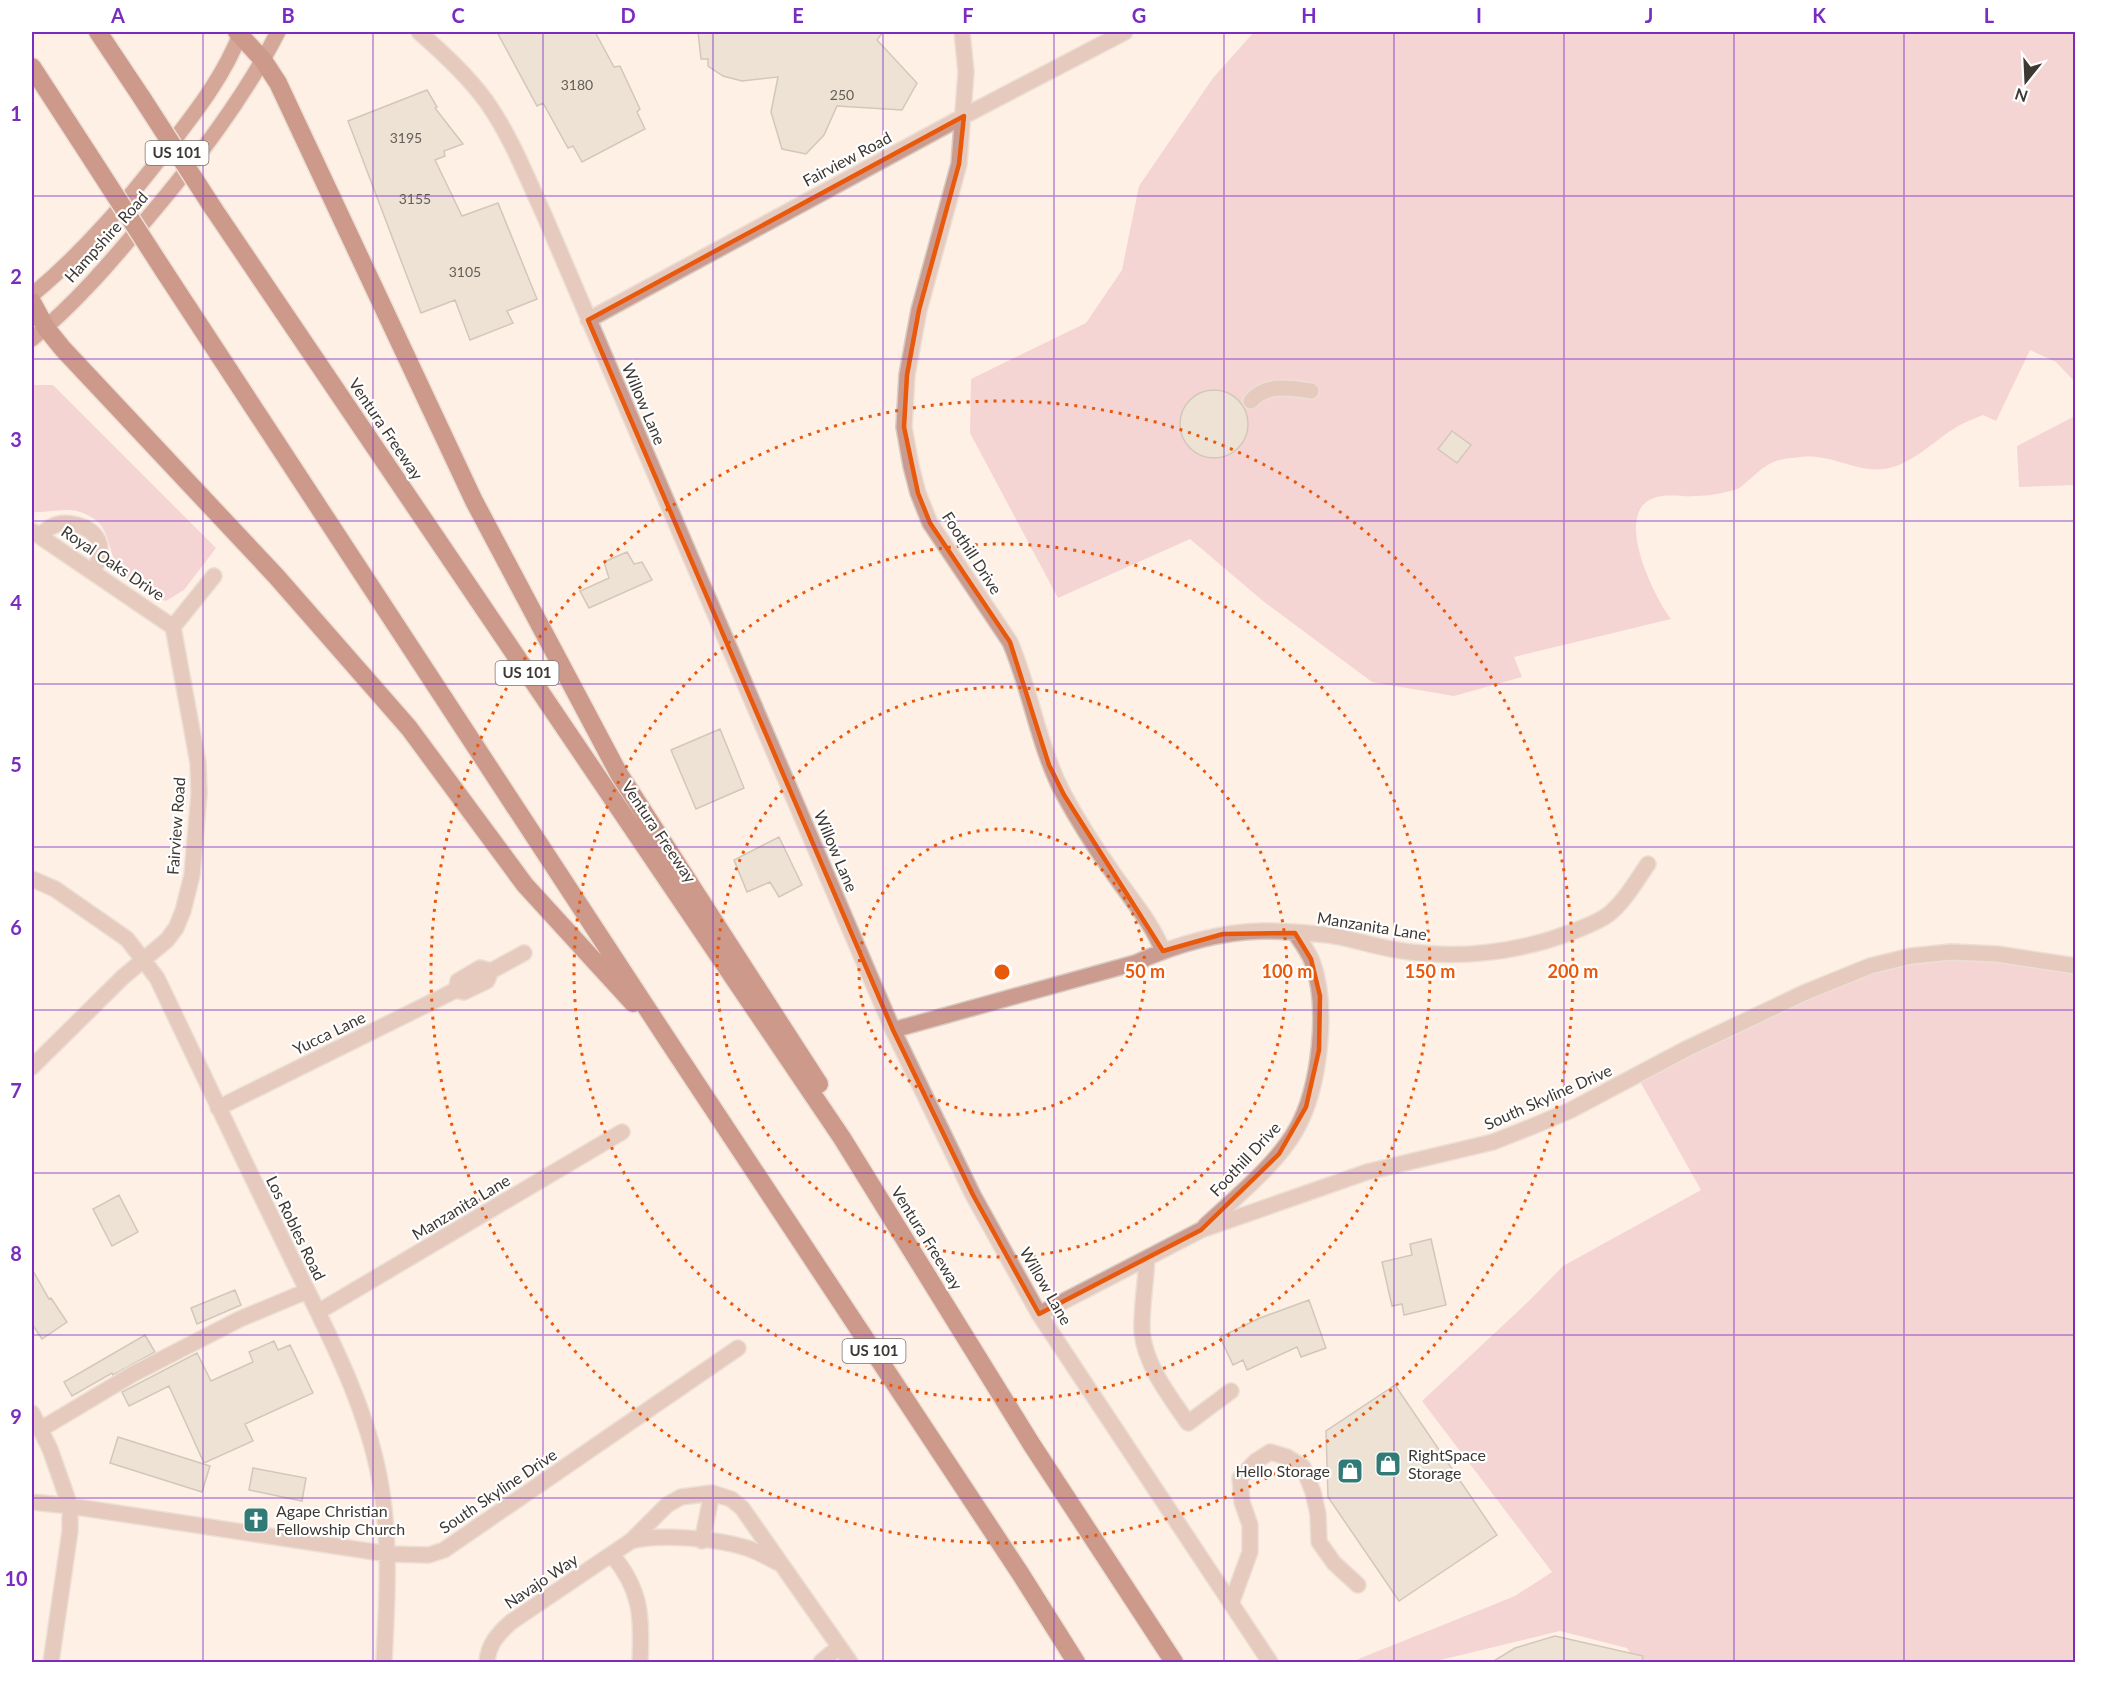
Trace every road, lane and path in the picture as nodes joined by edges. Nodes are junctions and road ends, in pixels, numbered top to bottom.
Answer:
1 (98, 32) edge
2 (278, 32) edge
3 (419, 32) edge
4 (962, 32) edge
5 (1125, 32) edge
6 (239, 33) edge
7 (263, 60) junction
8 (32, 67) edge
9 (964, 116) junction
10 (32, 295) edge
11 (32, 302) edge
12 (588, 320) junction
13 (39, 334) edge
14 (1311, 392) dead end
15 (1251, 401) dead end
16 (35, 533) edge
17 (93, 572) junction
18 (214, 576) dead end
19 (173, 627) junction
20 (1648, 864) dead end
21 (32, 879) edge
22 (1296, 933) junction
23 (1162, 951) junction
24 (524, 953) dead end
25 (144, 961) junction
26 (2076, 966) edge
27 (893, 1030) junction
28 (669, 1042) junction
29 (32, 1067) edge
30 (218, 1108) junction
31 (622, 1132) dead end
32 (842, 1138) junction
33 (1201, 1230) junction
34 (1147, 1258) junction
35 (307, 1291) junction
36 (318, 1312) junction
37 (1039, 1314) junction
38 (738, 1348) dead end
39 (1231, 1391) dead end
40 (32, 1413) edge
41 (41, 1430) junction
42 (712, 1493) junction
43 (32, 1502) edge
44 (70, 1506) junction
45 (702, 1540) junction
46 (631, 1541) junction
47 (388, 1554) junction
48 (612, 1555) junction
49 (781, 1564) junction
50 (1358, 1585) dead end
51 (1231, 1604) junction
52 (839, 1647) junction
53 (51, 1662) edge
54 (384, 1662) edge
55 (487, 1662) edge
56 (640, 1662) edge
57 (821, 1662) edge
58 (850, 1662) edge
59 (1076, 1662) edge
60 (1174, 1662) edge
61 (1270, 1662) edge

1 - 32 highway, Ventura Freeway / US 101, bridge
2 - 7 main road, Hampshire Road
3 - 12 street, Willow Lane
4 - 9 street, Foothill Drive
5 - 9 street, Fairview Road
6 - 7 highway
6 - 10 main road, Hampshire Road
7 - 13 main road, Hampshire Road
7 - 32 highway
8 - 28 highway, US 101, bridge
9 - 12 street, Fairview Road
9 - 23 street, Foothill Drive
11 - 13 highway
12 - 27 street, Willow Lane
13 - 28 highway
14 - 15 street
16 - 17 street, Royal Oaks Drive
16 - 17 street
17 - 19 street, Royal Oaks Drive
18 - 19 street
19 - 25 street, Fairview Road
20 - 22 street, Manzanita Lane
21 - 25 street, Los Robles Road
22 - 23 street, Manzanita Lane
22 - 33 street, Foothill Drive
23 - 27 street, Manzanita Lane
24 - 30 street, Yucca Lane
25 - 29 street, Fairview Road
25 - 30 street, Los Robles Road
26 - 33 street, South Skyline Drive
27 - 37 street, Willow Lane
28 - 59 highway, US 101
30 - 35 street, Los Robles Road
31 - 36 street, Manzanita Lane
32 - 60 highway, Ventura Freeway / US 101
33 - 34 street, South Skyline Drive
34 - 37 street, South Skyline Drive
34 - 39 street
35 - 36 street, Los Robles Road
35 - 41 street
36 - 47 street, Los Robles Road
37 - 51 street, Willow Lane
38 - 47 street, South Skyline Drive
40 - 41 street
41 - 44 street
42 - 45 street
42 - 46 street, Navajo Way
42 - 49 street
43 - 44 street, South Skyline Drive
44 - 47 street, South Skyline Drive
44 - 53 street
45 - 46 street, Navajo Way
45 - 49 street, Navajo Way
46 - 48 street, Navajo Way
47 - 54 street, Los Robles Road
48 - 55 street, Navajo Way
48 - 56 street
49 - 52 street
50 - 51 street
51 - 61 street, Willow Lane
52 - 57 street
52 - 58 street

